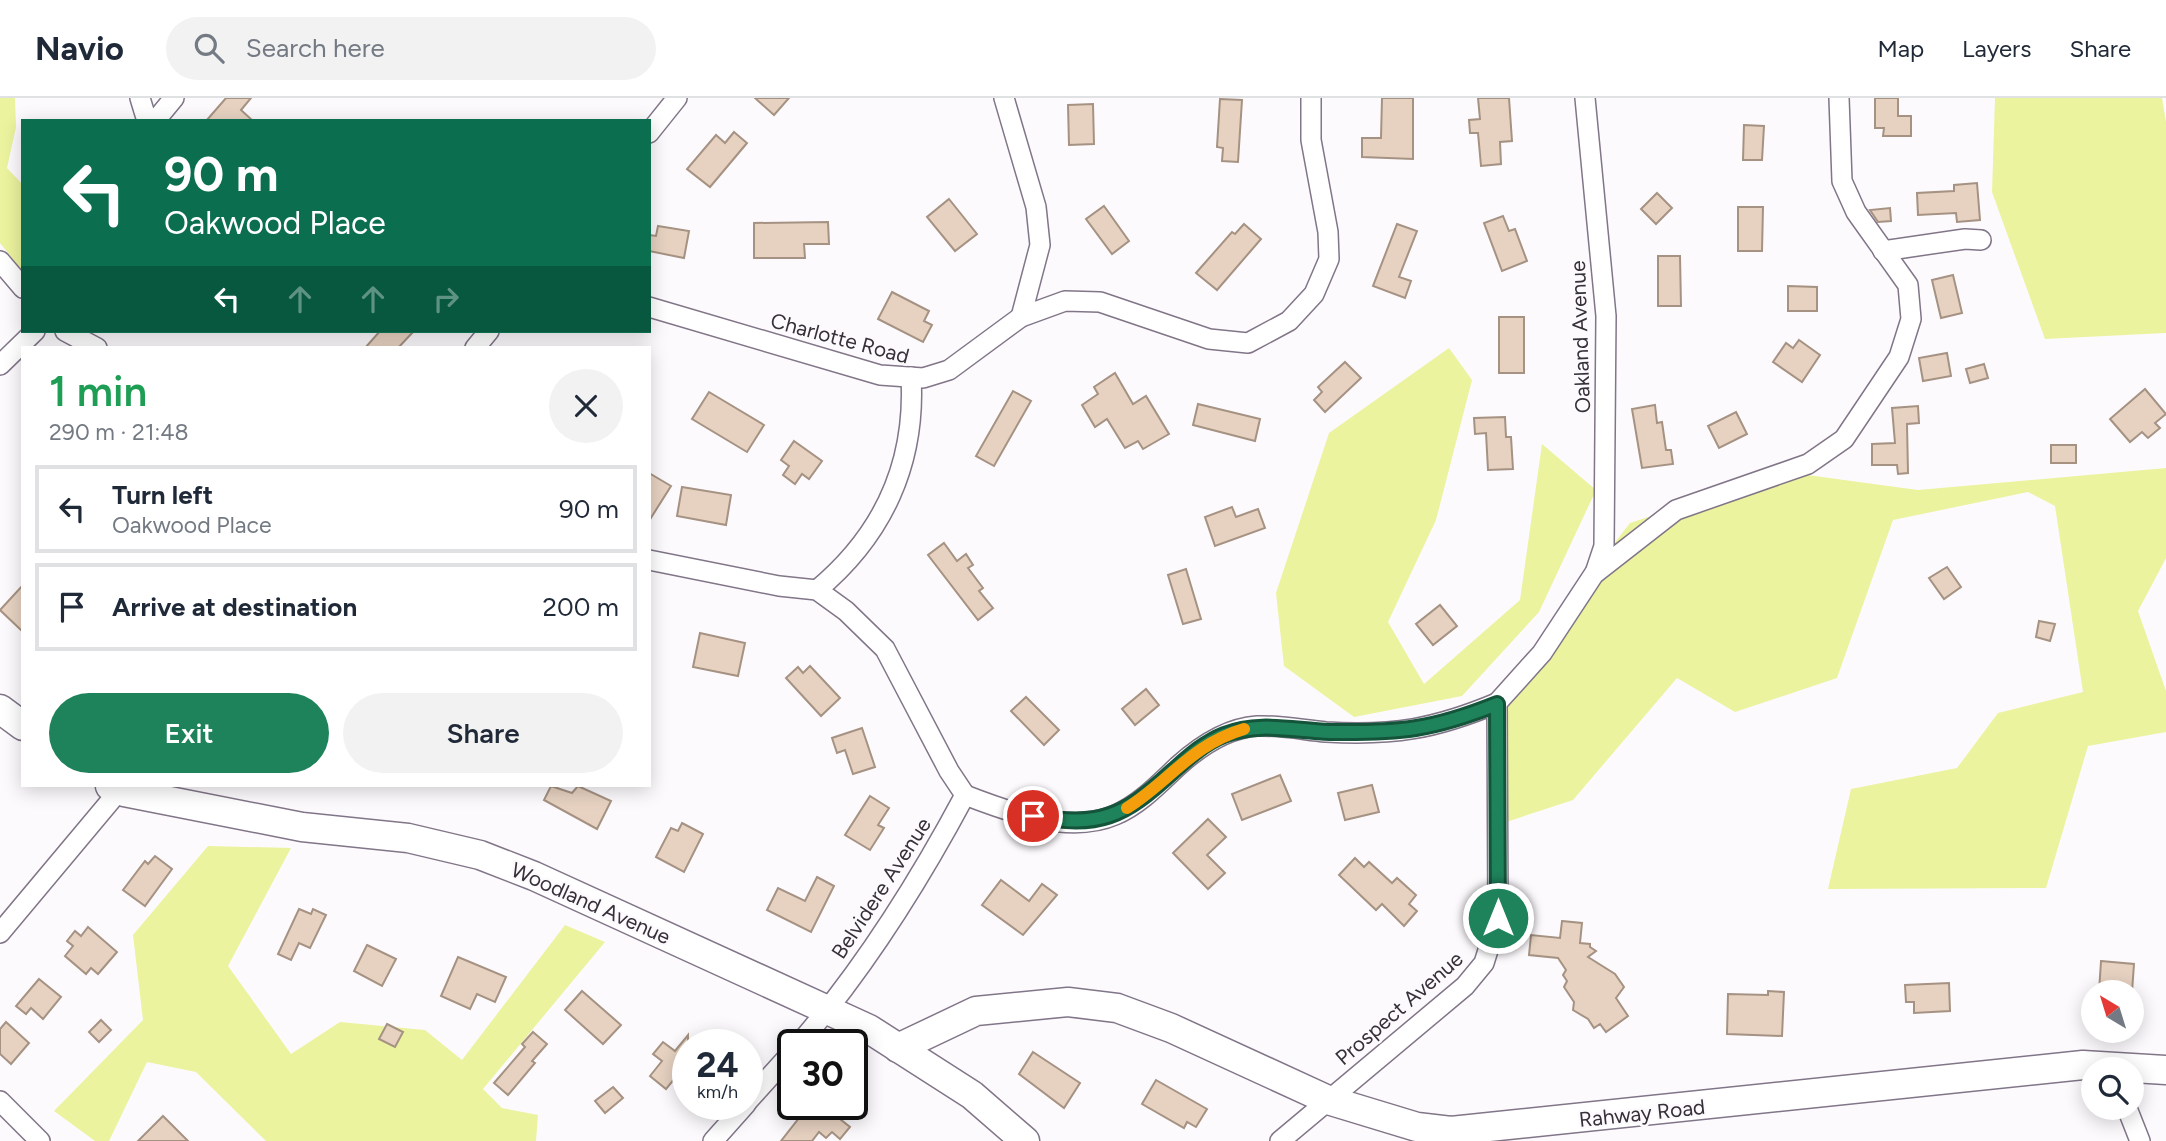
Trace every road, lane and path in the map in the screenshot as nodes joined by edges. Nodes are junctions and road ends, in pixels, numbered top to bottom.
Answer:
1 (140, 98) edge
2 (174, 98) edge
3 (677, 98) edge
4 (1004, 98) edge
5 (1311, 98) edge
6 (1585, 98) edge
7 (1839, 98) edge
8 (146, 119) edge
9 (157, 119) edge
10 (651, 130) edge
11 (1981, 240) dead end
12 (1884, 251) junction
13 (0, 261) edge
14 (21, 286) edge
15 (651, 308) edge
16 (1021, 317) junction
17 (33, 333) edge
18 (69, 333) edge
19 (93, 346) edge
20 (0, 366) edge
21 (911, 377) junction
22 (651, 560) edge
23 (1594, 574) junction
24 (817, 590) junction
25 (1497, 704) junction
26 (0, 709) edge
27 (21, 725) edge
28 (117, 787) edge
29 (965, 795) junction
30 (0, 933) edge
31 (828, 1011) junction
32 (812, 1029) edge
33 (898, 1048) junction
34 (2081, 1065) edge
35 (777, 1069) edge
36 (2144, 1069) edge
37 (2166, 1070) edge
38 (763, 1084) edge
39 (1328, 1100) junction
40 (0, 1101) edge
41 (731, 1120) edge
42 (2132, 1120) edge
43 (40, 1141) edge
44 (713, 1141) edge
45 (1026, 1141) edge
46 (1280, 1141) edge
47 (2140, 1141) edge

1 - 8 street
2 - 9 street
3 - 10 street
4 - 16 street
5 - 16 street
6 - 23 street, Oakland Avenue
7 - 12 street
11 - 12 street
12 - 23 street
13 - 14 street
15 - 21 street, Charlotte Road
16 - 21 street
17 - 20 street
18 - 19 street
21 - 24 street, Charlotte Road
22 - 24 street
23 - 25 street
24 - 29 street
25 - 29 street
25 - 39 street, Prospect Avenue
26 - 27 street
28 - 30 street
28 - 31 street, Woodland Avenue
29 - 31 street, Belvidere Avenue
31 - 32 street, Belvidere Avenue
31 - 33 street, Woodland Avenue
33 - 39 street, Rahway Road
33 - 45 street, Woodland Avenue
34 - 39 street, Rahway Road
35 - 38 street
36 - 37 street, Rahway Road
39 - 46 street, Prospect Avenue
40 - 43 street
41 - 44 street
42 - 47 street

